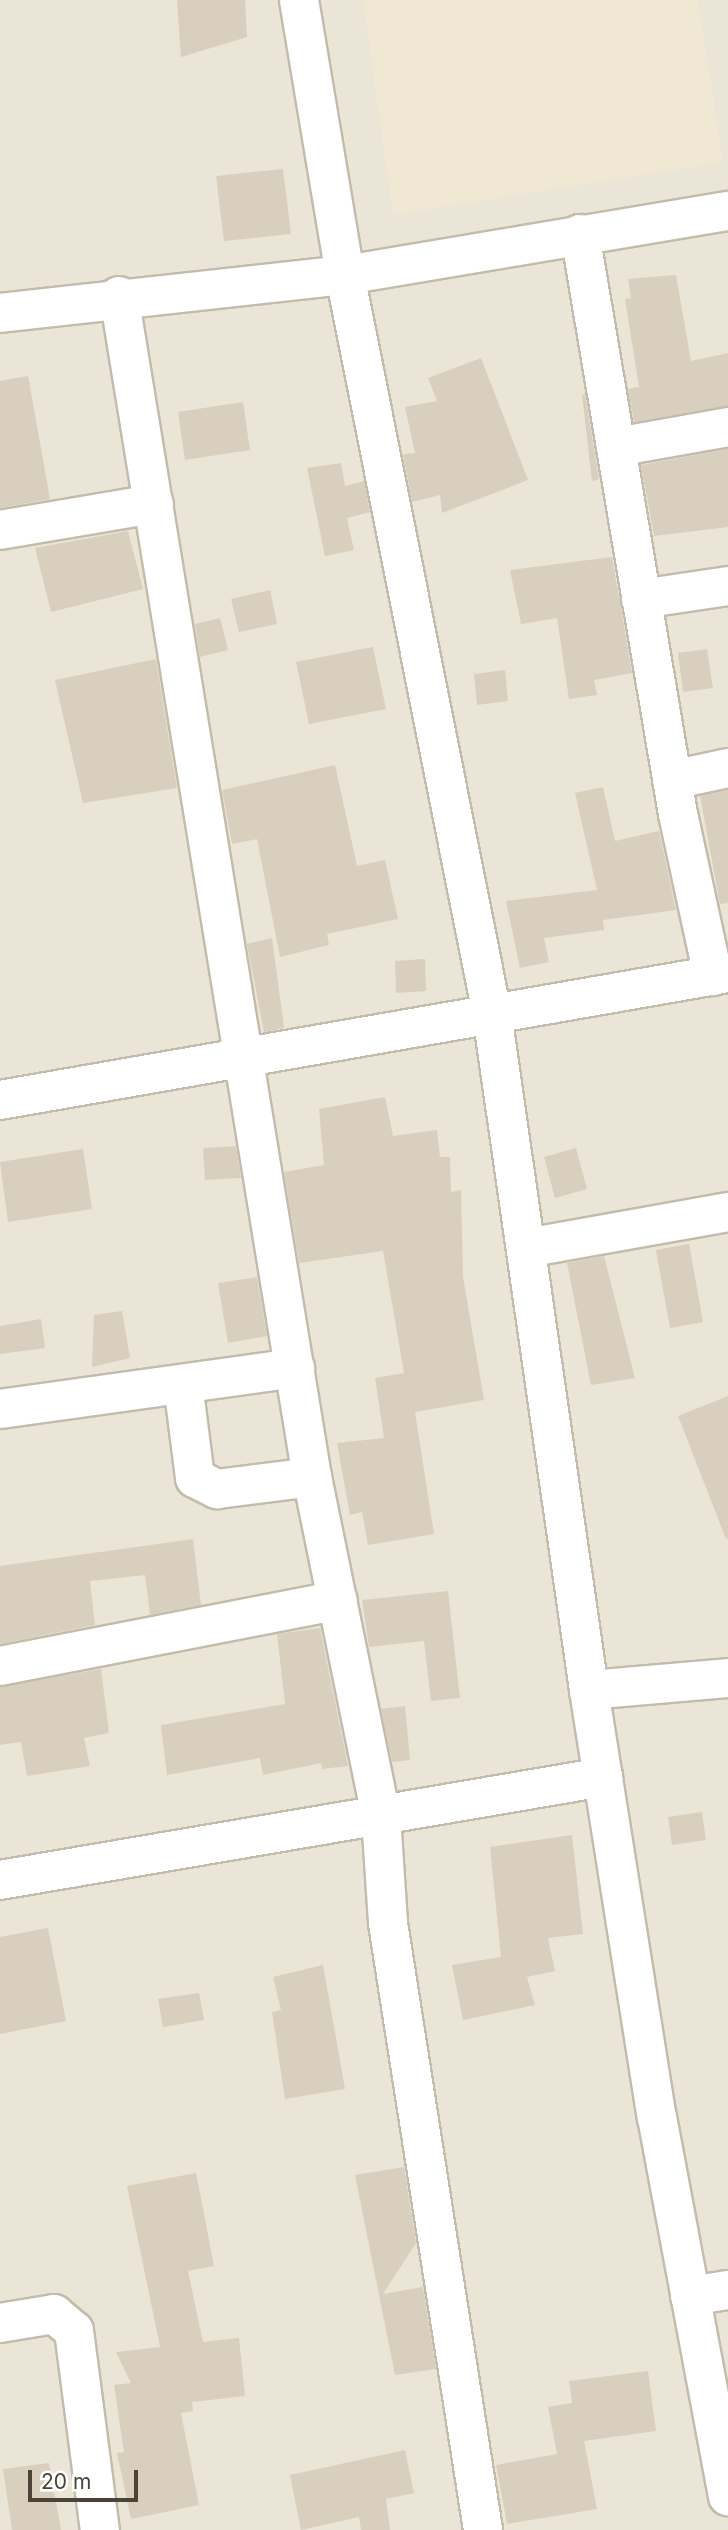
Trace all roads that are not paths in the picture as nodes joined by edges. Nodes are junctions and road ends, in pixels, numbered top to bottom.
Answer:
1 (299, 0) edge
2 (728, 211) edge
3 (580, 234) junction
4 (345, 275) junction
5 (118, 296) junction
6 (0, 313) edge
7 (728, 427) edge
8 (616, 447) junction
9 (154, 504) junction
10 (0, 530) edge
11 (728, 586) edge
12 (641, 599) junction
13 (728, 768) edge
14 (672, 780) junction
15 (720, 975) edge
16 (492, 1014) junction
17 (242, 1057) junction
18 (0, 1100) edge
19 (728, 1212) edge
20 (526, 1248) junction
21 (295, 1368) junction
22 (183, 1384) junction
23 (0, 1409) edge
24 (312, 1477) junction
25 (338, 1600) junction
26 (0, 1666) edge
27 (728, 1678) edge
28 (589, 1690) junction
29 (603, 1777) junction
30 (381, 1816) junction
31 (0, 1880) edge
32 (728, 2290) edge
33 (691, 2296) junction
34 (0, 2323) edge
35 (728, 2496) edge
36 (100, 2530) edge
37 (483, 2530) edge

1 - 4 street
2 - 3 street
3 - 4 street
3 - 8 street
4 - 5 street
4 - 16 street
5 - 6 street
5 - 9 street
7 - 8 street
8 - 12 street
9 - 10 street
9 - 17 street
11 - 12 street
12 - 14 street
13 - 14 street
14 - 15 street
15 - 16 street
16 - 17 street
16 - 20 street
17 - 18 street
17 - 21 street
19 - 20 street
20 - 28 street
21 - 22 street
21 - 24 street
22 - 23 street
22 - 24 street
24 - 25 street
25 - 26 street
25 - 30 street
27 - 28 street
28 - 29 street
29 - 30 street
29 - 33 street
30 - 31 street
30 - 37 street
32 - 33 street
33 - 35 street
34 - 36 street

